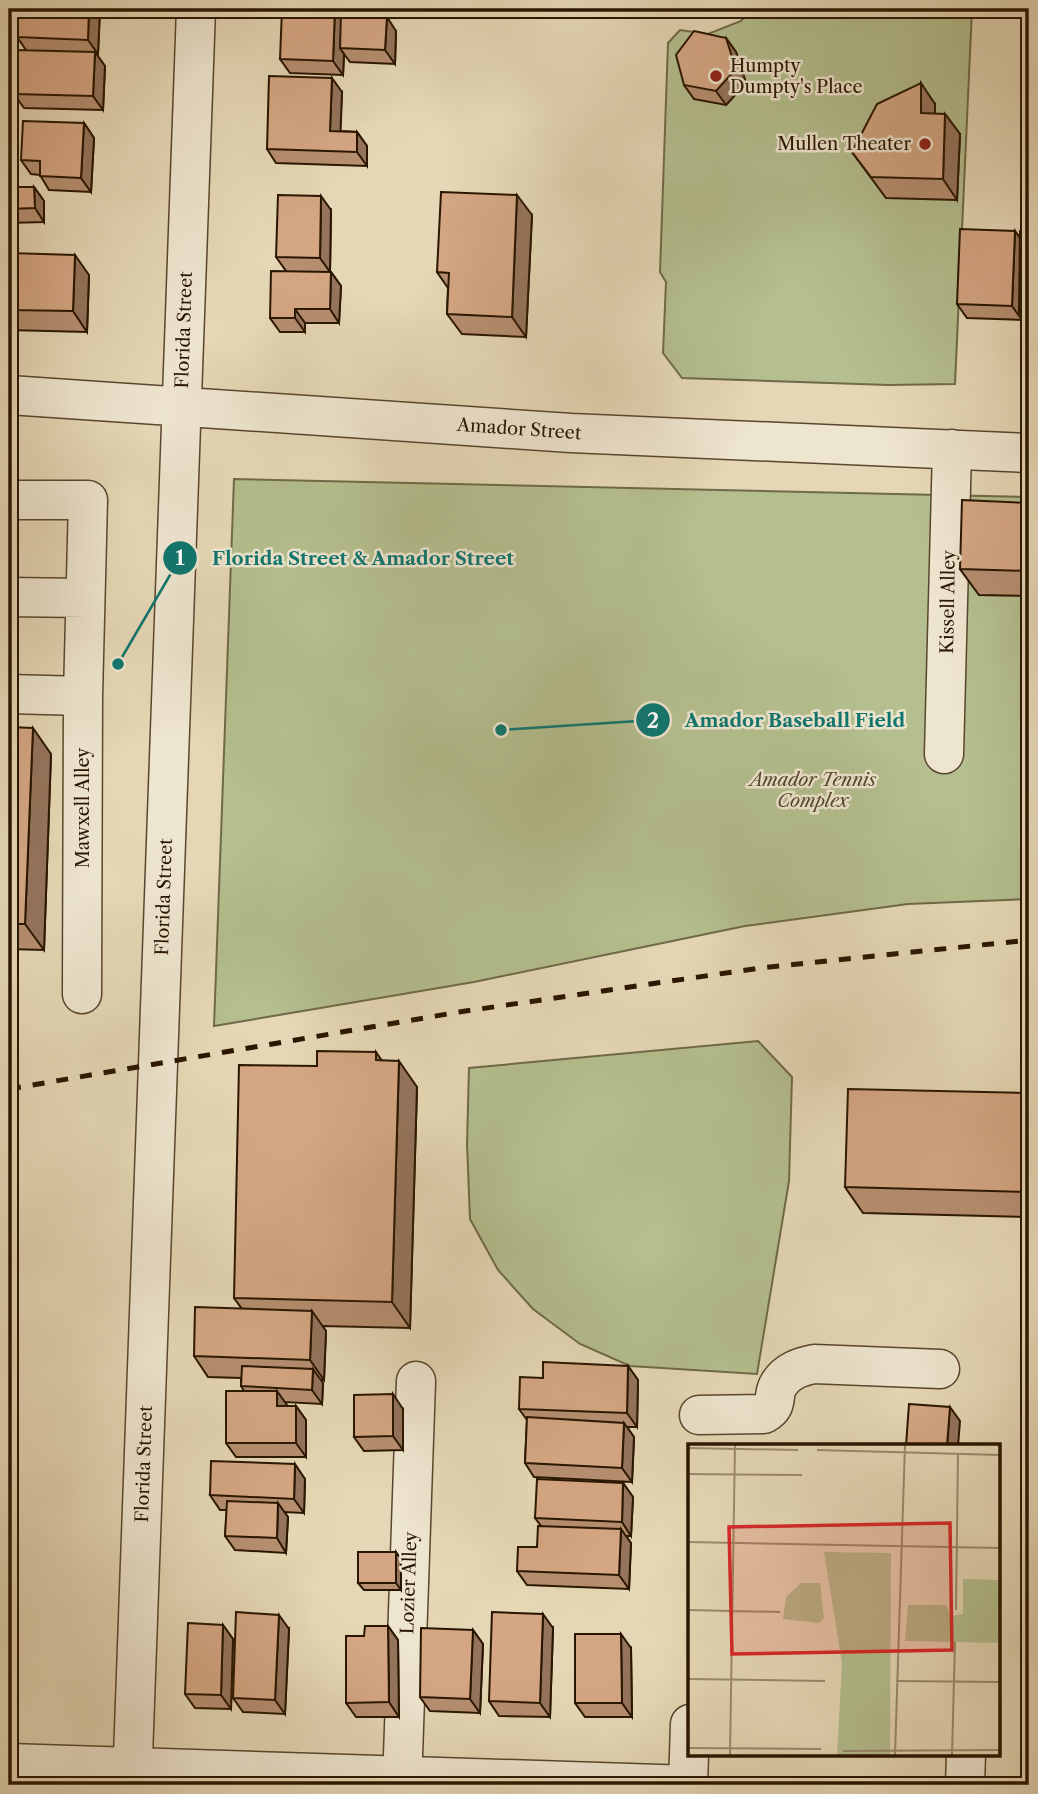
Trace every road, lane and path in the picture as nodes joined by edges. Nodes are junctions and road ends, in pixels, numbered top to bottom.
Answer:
1 (196, 9) edge
2 (9, 395) edge
3 (181, 406) junction
4 (952, 449) junction
5 (1029, 453) edge
6 (9, 500) edge
7 (9, 597) edge
8 (85, 598) junction
9 (9, 694) edge
10 (83, 696) junction
11 (944, 754) dead end
12 (82, 994) dead end
13 (940, 1369) dead end
14 (416, 1381) dead end
15 (699, 1419) edge
16 (689, 1756) edge
17 (966, 1756) edge
18 (9, 1763) edge
19 (132, 1777) edge
20 (402, 1781) edge
21 (689, 1785) edge
22 (965, 1785) edge

1 - 3 street, Florida Street
2 - 3 street, Amador Street
3 - 4 street, Amador Street
3 - 19 street, Florida Street
4 - 5 street, Amador Street
4 - 11 street, Kissell Alley
6 - 8 street, Mawxell Alley
7 - 8 street
8 - 10 street, Mawxell Alley
9 - 10 street
10 - 12 street, Mawxell Alley
13 - 15 street
14 - 20 street, Lozier Alley
16 - 21 street
17 - 22 street
18 - 19 street
19 - 20 street
20 - 21 street

